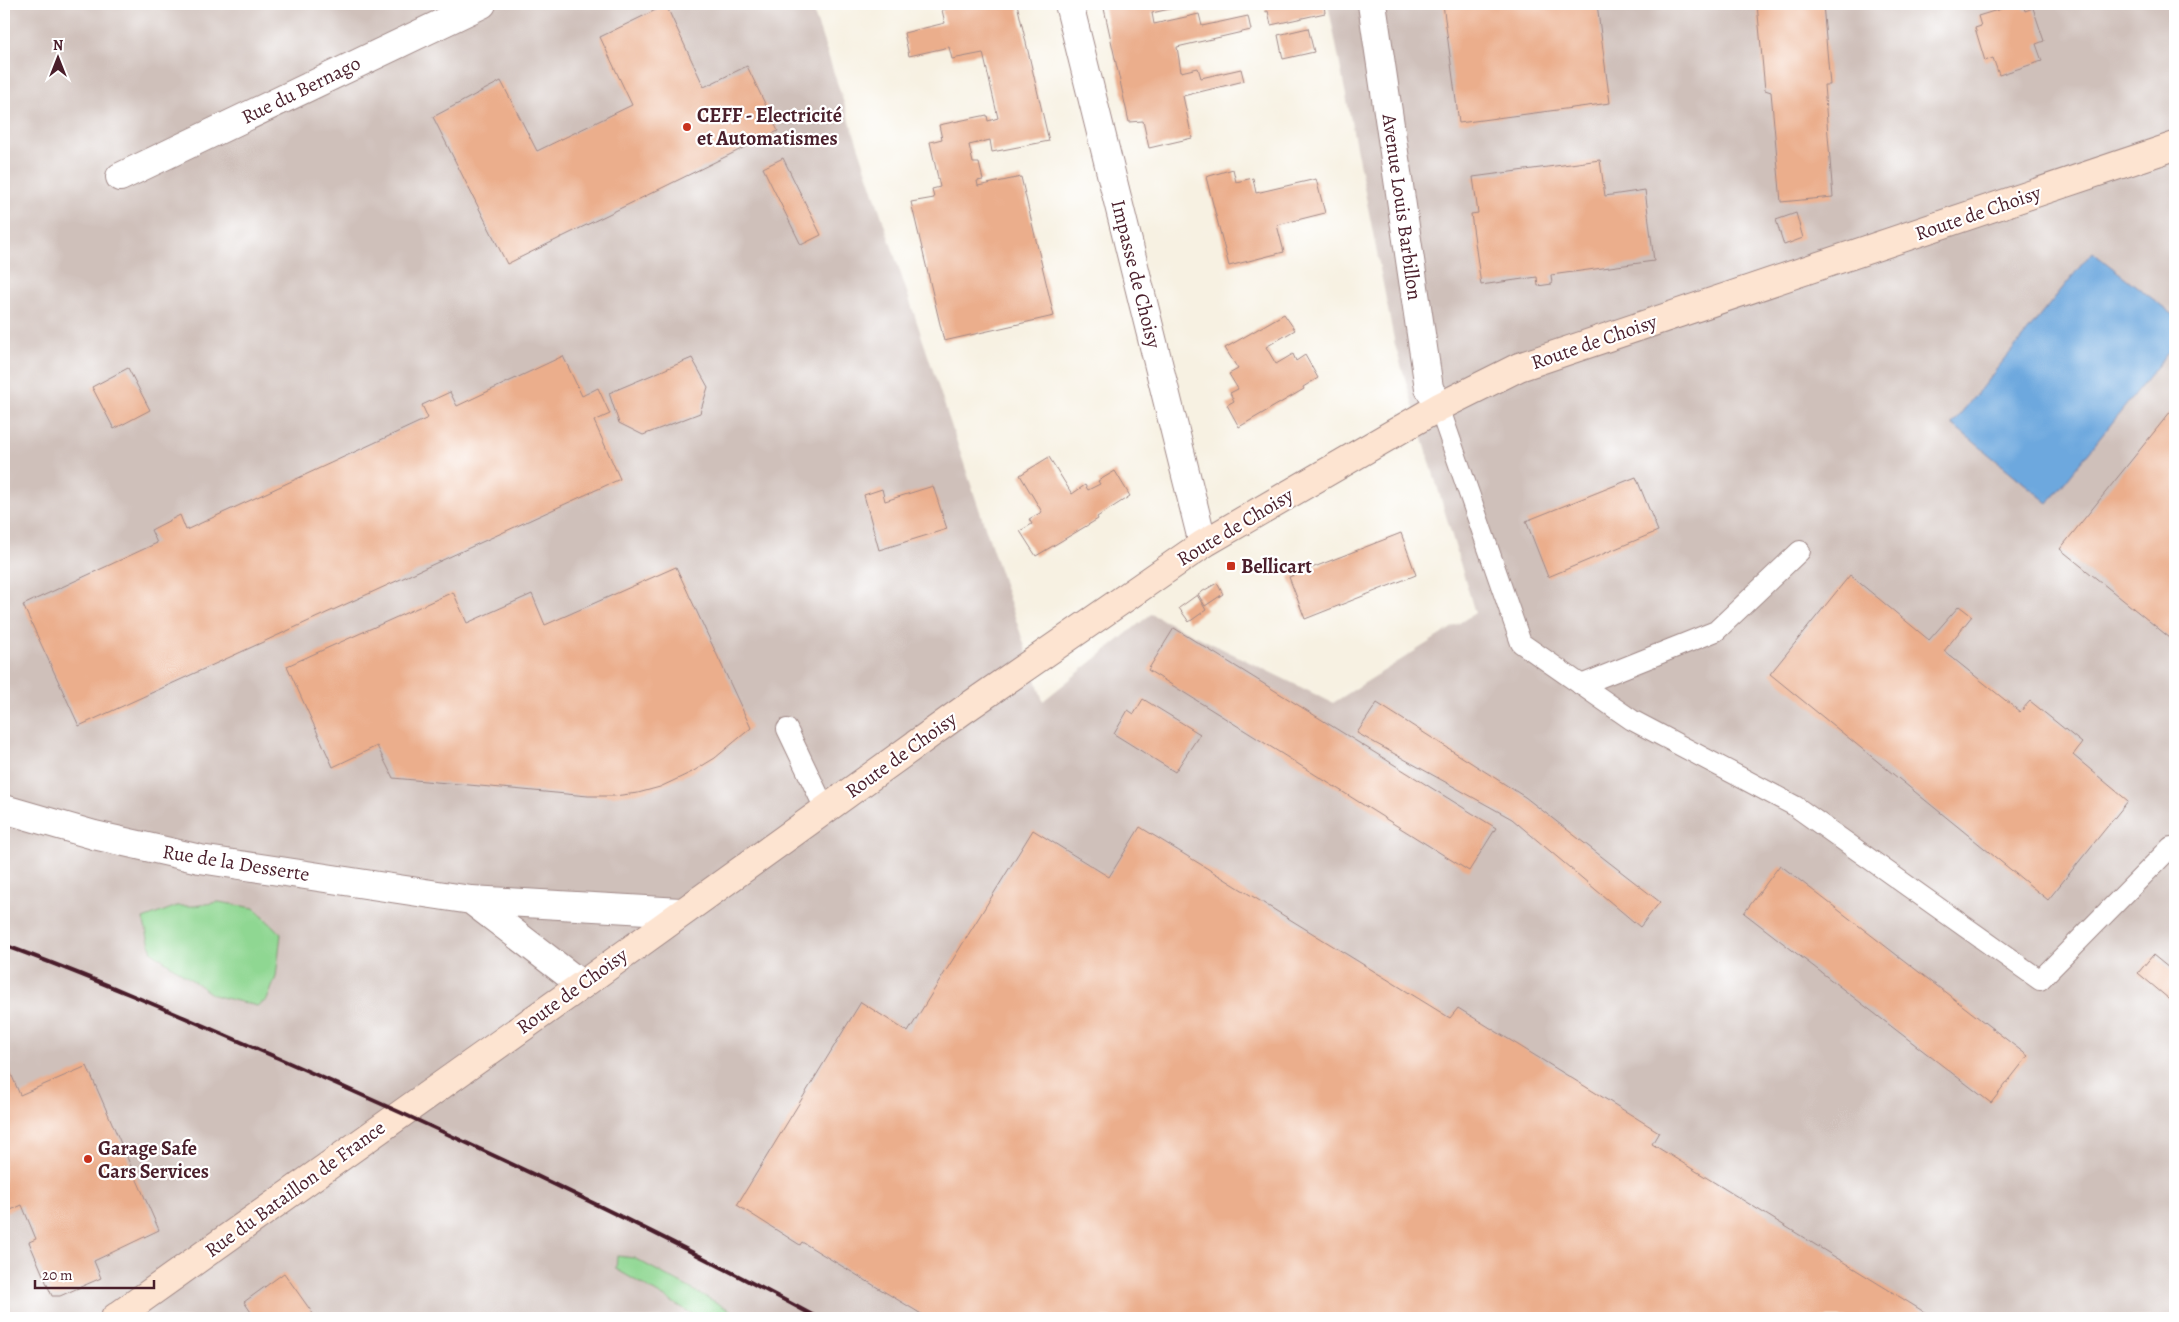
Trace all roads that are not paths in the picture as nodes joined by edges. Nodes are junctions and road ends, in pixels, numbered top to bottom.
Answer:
1 (482, 4) edge
2 (1069, 4) edge
3 (1372, 4) edge
4 (2175, 146) edge
5 (120, 177) dead end
6 (1439, 407) junction
7 (1203, 544) junction
8 (1800, 551) dead end
9 (1581, 685) junction
10 (787, 729) dead end
11 (4, 809) edge
12 (825, 809) junction
13 (2171, 847) dead end
14 (472, 900) junction
15 (681, 912) junction
16 (582, 985) junction
17 (402, 1112) joint
18 (114, 1318) edge

1 - 5 street, Rue du Bernago
2 - 7 street, Impasse de Choisy
3 - 6 street, Avenue Louis Barbillon
4 - 6 street, Route de Choisy
6 - 7 street, Route de Choisy
6 - 9 lane
7 - 12 street, Route de Choisy
8 - 9 lane
9 - 13 lane
10 - 12 lane
11 - 14 street, Rue de la Desserte
12 - 15 street, Route de Choisy
14 - 15 street, Rue de la Desserte
14 - 16 street, Rue de la Desserte
15 - 16 street, Route de Choisy
16 - 17 street, Route de Choisy
17 - 18 street, Rue du Bataillon de France

